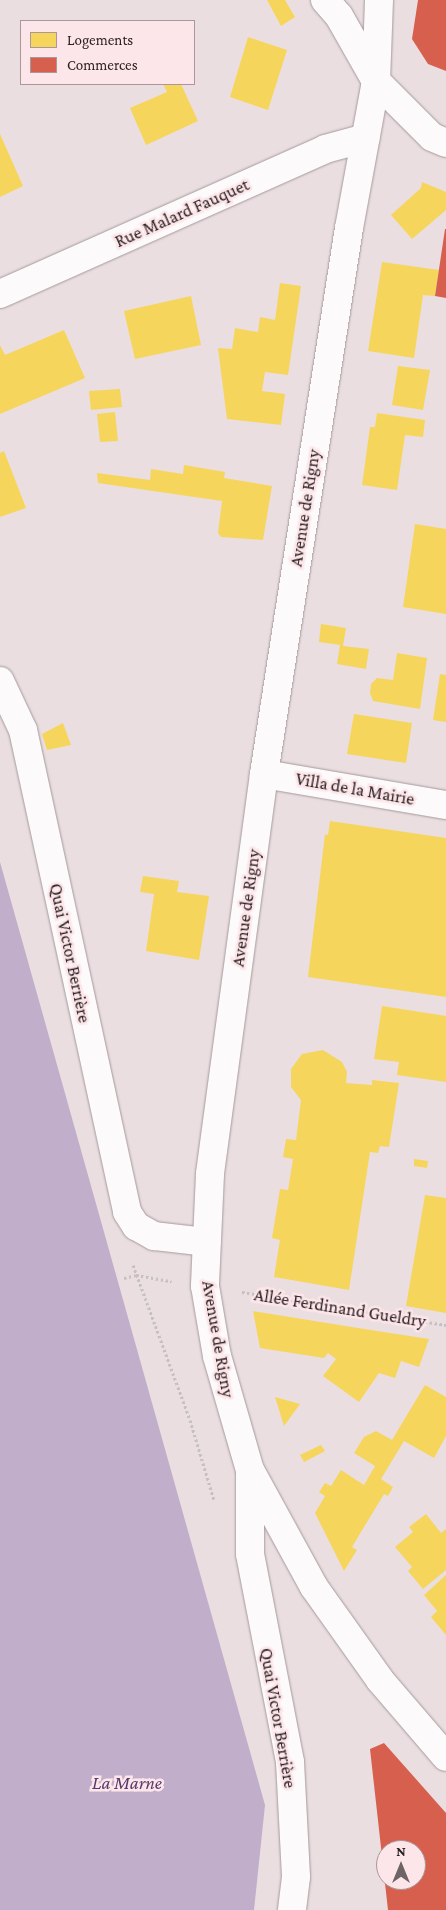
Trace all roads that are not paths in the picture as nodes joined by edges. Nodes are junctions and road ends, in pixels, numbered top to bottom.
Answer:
1 (325, 0) edge
2 (378, 0) edge
3 (376, 81) junction
4 (366, 138) junction
5 (446, 143) edge
6 (0, 294) edge
7 (0, 681) edge
8 (264, 774) junction
9 (446, 805) edge
10 (207, 1242) junction
11 (250, 1470) junction
12 (446, 1756) edge
13 (292, 1910) edge

1 - 3 street
2 - 3 street, Avenue de Rigny
3 - 4 street, Avenue de Rigny
3 - 5 street
4 - 6 street, Rue Malard Fauquet
4 - 8 street, Avenue de Rigny
7 - 10 street, Quai Victor Berrière
8 - 9 street, Villa de la Mairie
8 - 10 street, Avenue de Rigny
10 - 11 street, Avenue de Rigny
11 - 12 street, Avenue de Rigny
11 - 13 street, Quai Victor Berrière

